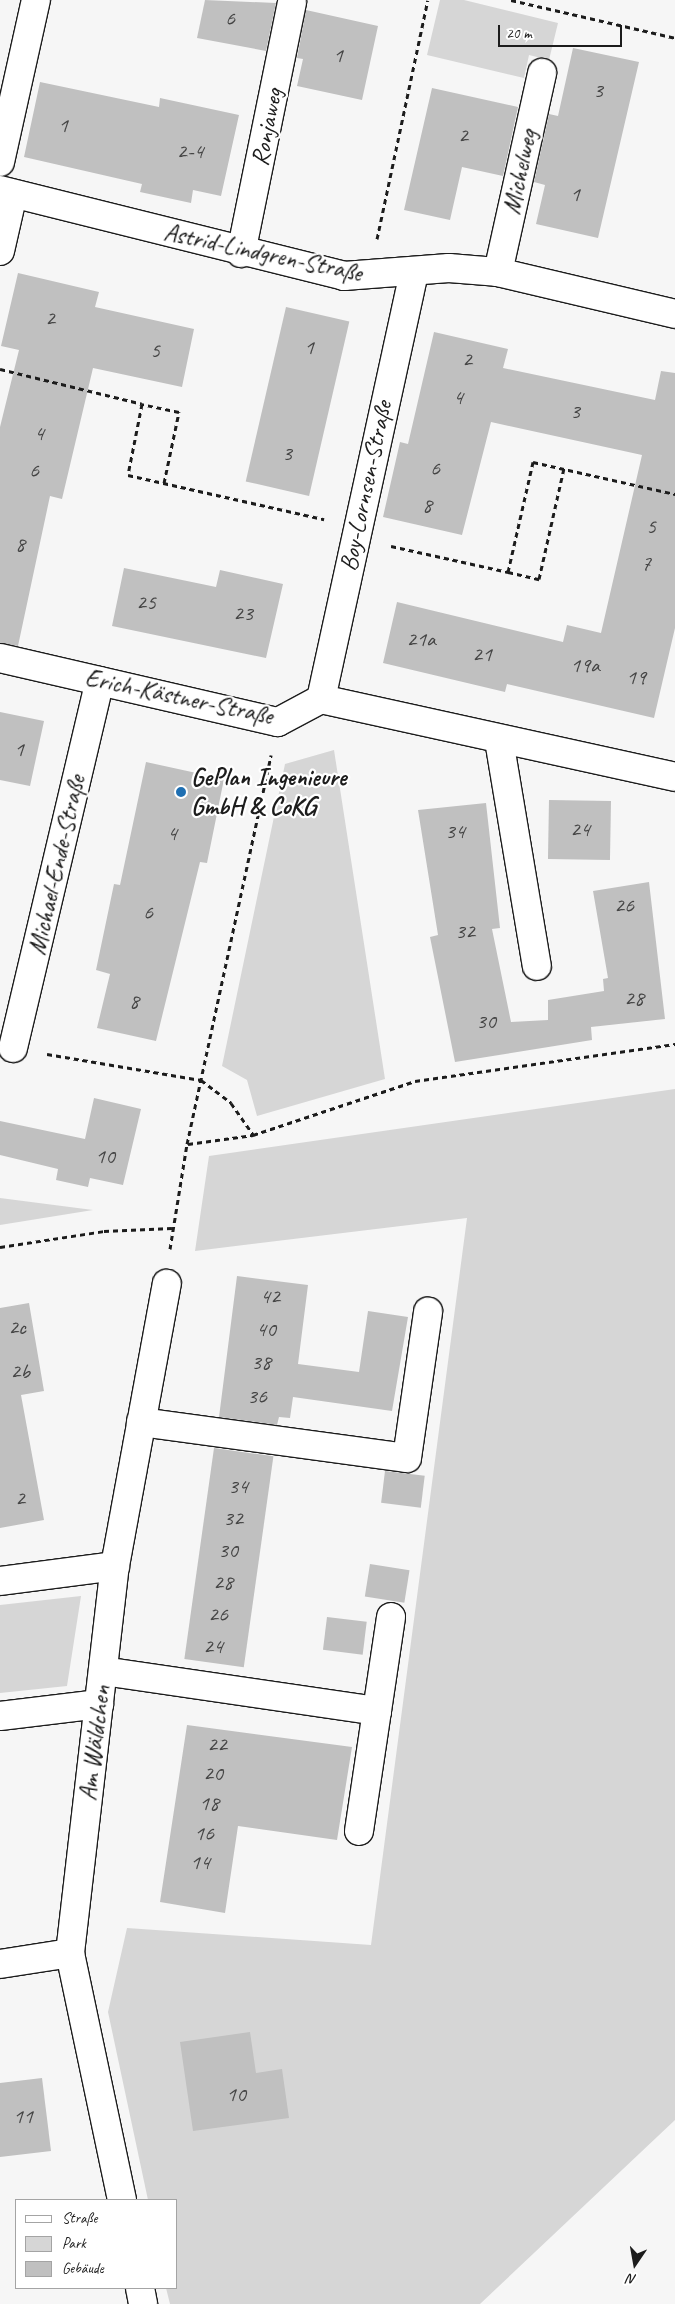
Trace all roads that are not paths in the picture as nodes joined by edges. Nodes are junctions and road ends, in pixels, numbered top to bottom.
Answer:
1 (36, 0) edge
2 (292, 2) dead end
3 (542, 73) dead end
4 (0, 162) edge
5 (7, 192) edge
6 (0, 251) edge
7 (242, 253) junction
8 (498, 272) junction
9 (414, 274) junction
10 (675, 314) edge
11 (0, 658) edge
12 (100, 681) junction
13 (321, 699) junction
14 (500, 740) junction
15 (675, 776) edge
16 (537, 966) dead end
17 (13, 1048) road end
18 (167, 1284) road end
19 (428, 1312) dead end
20 (141, 1422) junction
21 (115, 1566) junction
22 (0, 1581) edge
23 (391, 1617) dead end
24 (103, 1671) junction
25 (99, 1704) junction
26 (377, 1711) junction
27 (0, 1716) edge
28 (358, 1831) dead end
29 (70, 1954) junction
30 (0, 1964) edge
31 (122, 2199) edge
32 (140, 2289) edge
33 (143, 2304) edge

1 - 4 street
2 - 7 street, Ronjaweg
3 - 8 street, Michelweg
5 - 6 street
5 - 7 street, Astrid-Lindgren-Straße
7 - 9 street, Astrid-Lindgren-Straße
8 - 9 street, Astrid-Lindgren-Straße
8 - 10 street, Astrid-Lindgren-Straße
9 - 13 street, Boy-Lornsen-Straße
11 - 12 street, Erich-Kästner-Straße
12 - 13 street, Erich-Kästner-Straße
12 - 17 street, Michael-Ende-Straße
13 - 14 street
14 - 15 street
14 - 16 street
18 - 20 street, Am Wäldchen
19 - 20 street
20 - 21 street, Am Wäldchen
21 - 22 street
21 - 24 street, Am Wäldchen
23 - 26 street
24 - 25 street, Am Wäldchen
24 - 26 street
25 - 27 street
25 - 29 street, Am Wäldchen
26 - 28 street
29 - 30 street
29 - 31 street, Am Wäldchen
32 - 33 street

